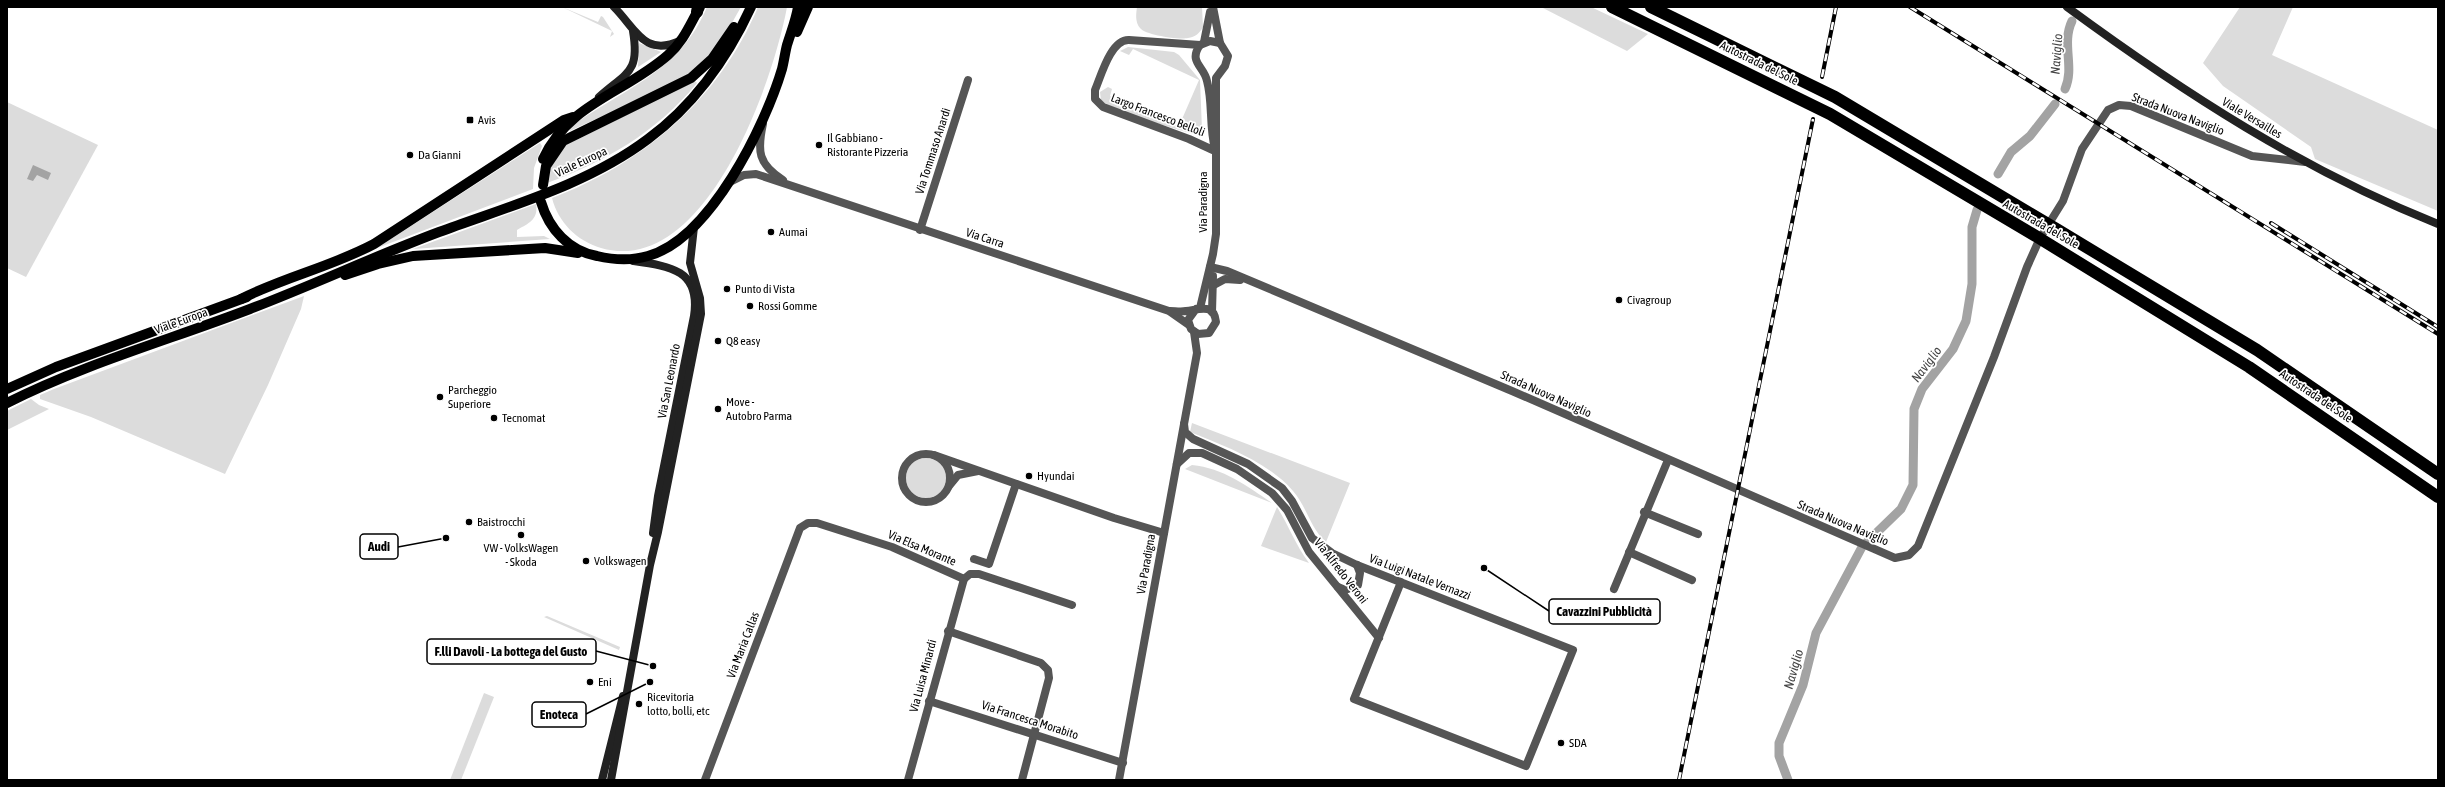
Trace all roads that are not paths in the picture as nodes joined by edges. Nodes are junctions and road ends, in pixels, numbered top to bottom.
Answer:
1 (614, 7) edge
2 (746, 7) edge
3 (751, 7) edge
4 (798, 7) edge
5 (808, 7) edge
6 (1210, 7) edge
7 (1213, 7) edge
8 (1612, 7) edge
9 (1651, 7) edge
10 (2067, 7) edge
11 (699, 9) edge
12 (633, 32) junction
13 (681, 41) junction
14 (1220, 43) junction
15 (1202, 44) junction
16 (782, 69) junction
17 (1201, 70) junction
18 (1222, 70) junction
19 (968, 80) dead end
20 (770, 101) junction
21 (585, 110) junction
22 (573, 117) junction
23 (1215, 150) junction
24 (2305, 162) junction
25 (727, 183) junction
26 (793, 187) junction
27 (2374, 194) dead end
28 (541, 202) dead end
29 (2391, 205) junction
30 (2438, 224) edge
31 (694, 226) junction
32 (920, 230) junction
33 (586, 254) junction
34 (623, 260) junction
35 (363, 261) junction
36 (1212, 267) junction
37 (1260, 285) junction
38 (1212, 286) junction
39 (241, 299) junction
40 (1198, 308) junction
41 (251, 309) junction
42 (1169, 311) junction
43 (1212, 312) junction
44 (1189, 325) junction
45 (1194, 332) junction
46 (1206, 334) junction
47 (1197, 353) junction
48 (7, 389) edge
49 (7, 403) edge
50 (1184, 424) junction
51 (934, 455) junction
52 (1668, 460) junction
53 (1176, 468) junction
54 (979, 471) junction
55 (2438, 474) edge
56 (1016, 484) junction
57 (949, 486) junction
58 (2438, 497) edge
59 (1644, 512) junction
60 (808, 523) joint
61 (1164, 533) junction
62 (1698, 534) dead end
63 (1628, 552) junction
64 (652, 557) junction
65 (974, 559) dead end
66 (1357, 565) junction
67 (964, 578) junction
68 (1692, 580) dead end
69 (1401, 582) junction
70 (1338, 587) junction
71 (1614, 589) dead end
72 (1072, 606) dead end
73 (948, 631) junction
74 (1379, 638) junction
75 (627, 686) junction
76 (929, 701) junction
77 (1035, 734) junction
78 (1123, 763) junction
79 (603, 780) edge
80 (611, 780) edge
81 (705, 780) edge
82 (908, 780) edge
83 (1022, 780) edge
84 (1120, 780) edge

1 - 12 main road
2 - 22 main road, Viale Europa
3 - 35 main road, Viale Europa
4 - 16 main road
5 - 16 main road
6 - 15 street, Via Paradigna
7 - 14 street, Via Paradigna
8 - 58 highway, Autostrada del Sole
9 - 55 highway, Autostrada del Sole
10 - 24 main road, Viale Versailles
11 - 13 main road, Viale Europa
12 - 13 main road
12 - 21 main road
13 - 21 main road, Viale Europa
14 - 15 street
14 - 18 street, Via Paradigna
15 - 17 street, Via Paradigna
15 - 23 street, Largo Francesco Belloli
16 - 20 main road
17 - 18 street
17 - 23 street, Via Paradigna
18 - 23 street, Via Paradigna
19 - 32 street, Via Tommaso Anardi
20 - 25 main road
20 - 26 street, Via Carra
21 - 22 main road, Viale Europa
22 - 39 main road
23 - 36 street, Via Paradigna
24 - 29 main road, Viale Versailles
24 - 52 street, Strada Nuova Naviglio
25 - 26 street, Via Carra
25 - 31 main road
26 - 32 street, Via Carra
27 - 29 street
28 - 33 main road
29 - 30 main road, Viale Versailles
31 - 34 main road
31 - 64 main road, Via San Leonardo
32 - 42 street, Via Carra
33 - 34 main road
33 - 41 main road
34 - 64 main road, Via San Leonardo
35 - 39 main road, Viale Europa
35 - 41 main road, Viale Europa
36 - 37 street, Strada Nuova Naviglio
36 - 38 street
36 - 40 street
37 - 38 street, Strada Nuova Naviglio
37 - 52 street, Strada Nuova Naviglio
38 - 43 street
39 - 48 main road, Viale Europa
40 - 42 street, Via Carra
40 - 43 street
40 - 44 street
41 - 49 main road, Viale Europa
42 - 44 street, Via Carra
43 - 46 street
44 - 45 street
45 - 46 street
45 - 47 street
46 - 47 street
47 - 50 street, Via Paradigna
50 - 53 street, Via Paradigna
50 - 66 street, Via Luigi Natale Vernazzi
51 - 54 street
51 - 57 street
51 - 57 street
52 - 59 street
53 - 61 street, Via Paradigna
53 - 70 street, Via Alfredo Veroni
54 - 56 street
54 - 57 street
56 - 61 street
56 - 65 street
59 - 62 street
59 - 63 street
60 - 67 street, Via Elsa Morante
60 - 81 street, Via Maria Callas
61 - 78 street, Via Paradigna
63 - 68 street
63 - 71 street
64 - 75 main road, Via San Leonardo
66 - 69 street, Via Luigi Natale Vernazzi
66 - 70 street
67 - 72 street, Via Elsa Morante
67 - 73 street, Via Luisa Minardi
69 - 74 street
69 - 74 street, Via Luigi Natale Vernazzi
70 - 74 street, Via Alfredo Veroni
73 - 76 street, Via Luisa Minardi
73 - 77 street
75 - 79 main road, Via San Leonardo
75 - 80 main road, Via San Leonardo
76 - 77 street, Via Francesca Morabito
76 - 82 street, Via Luisa Minardi
77 - 78 street, Via Francesca Morabito
77 - 83 street
78 - 84 street, Via Paradigna

